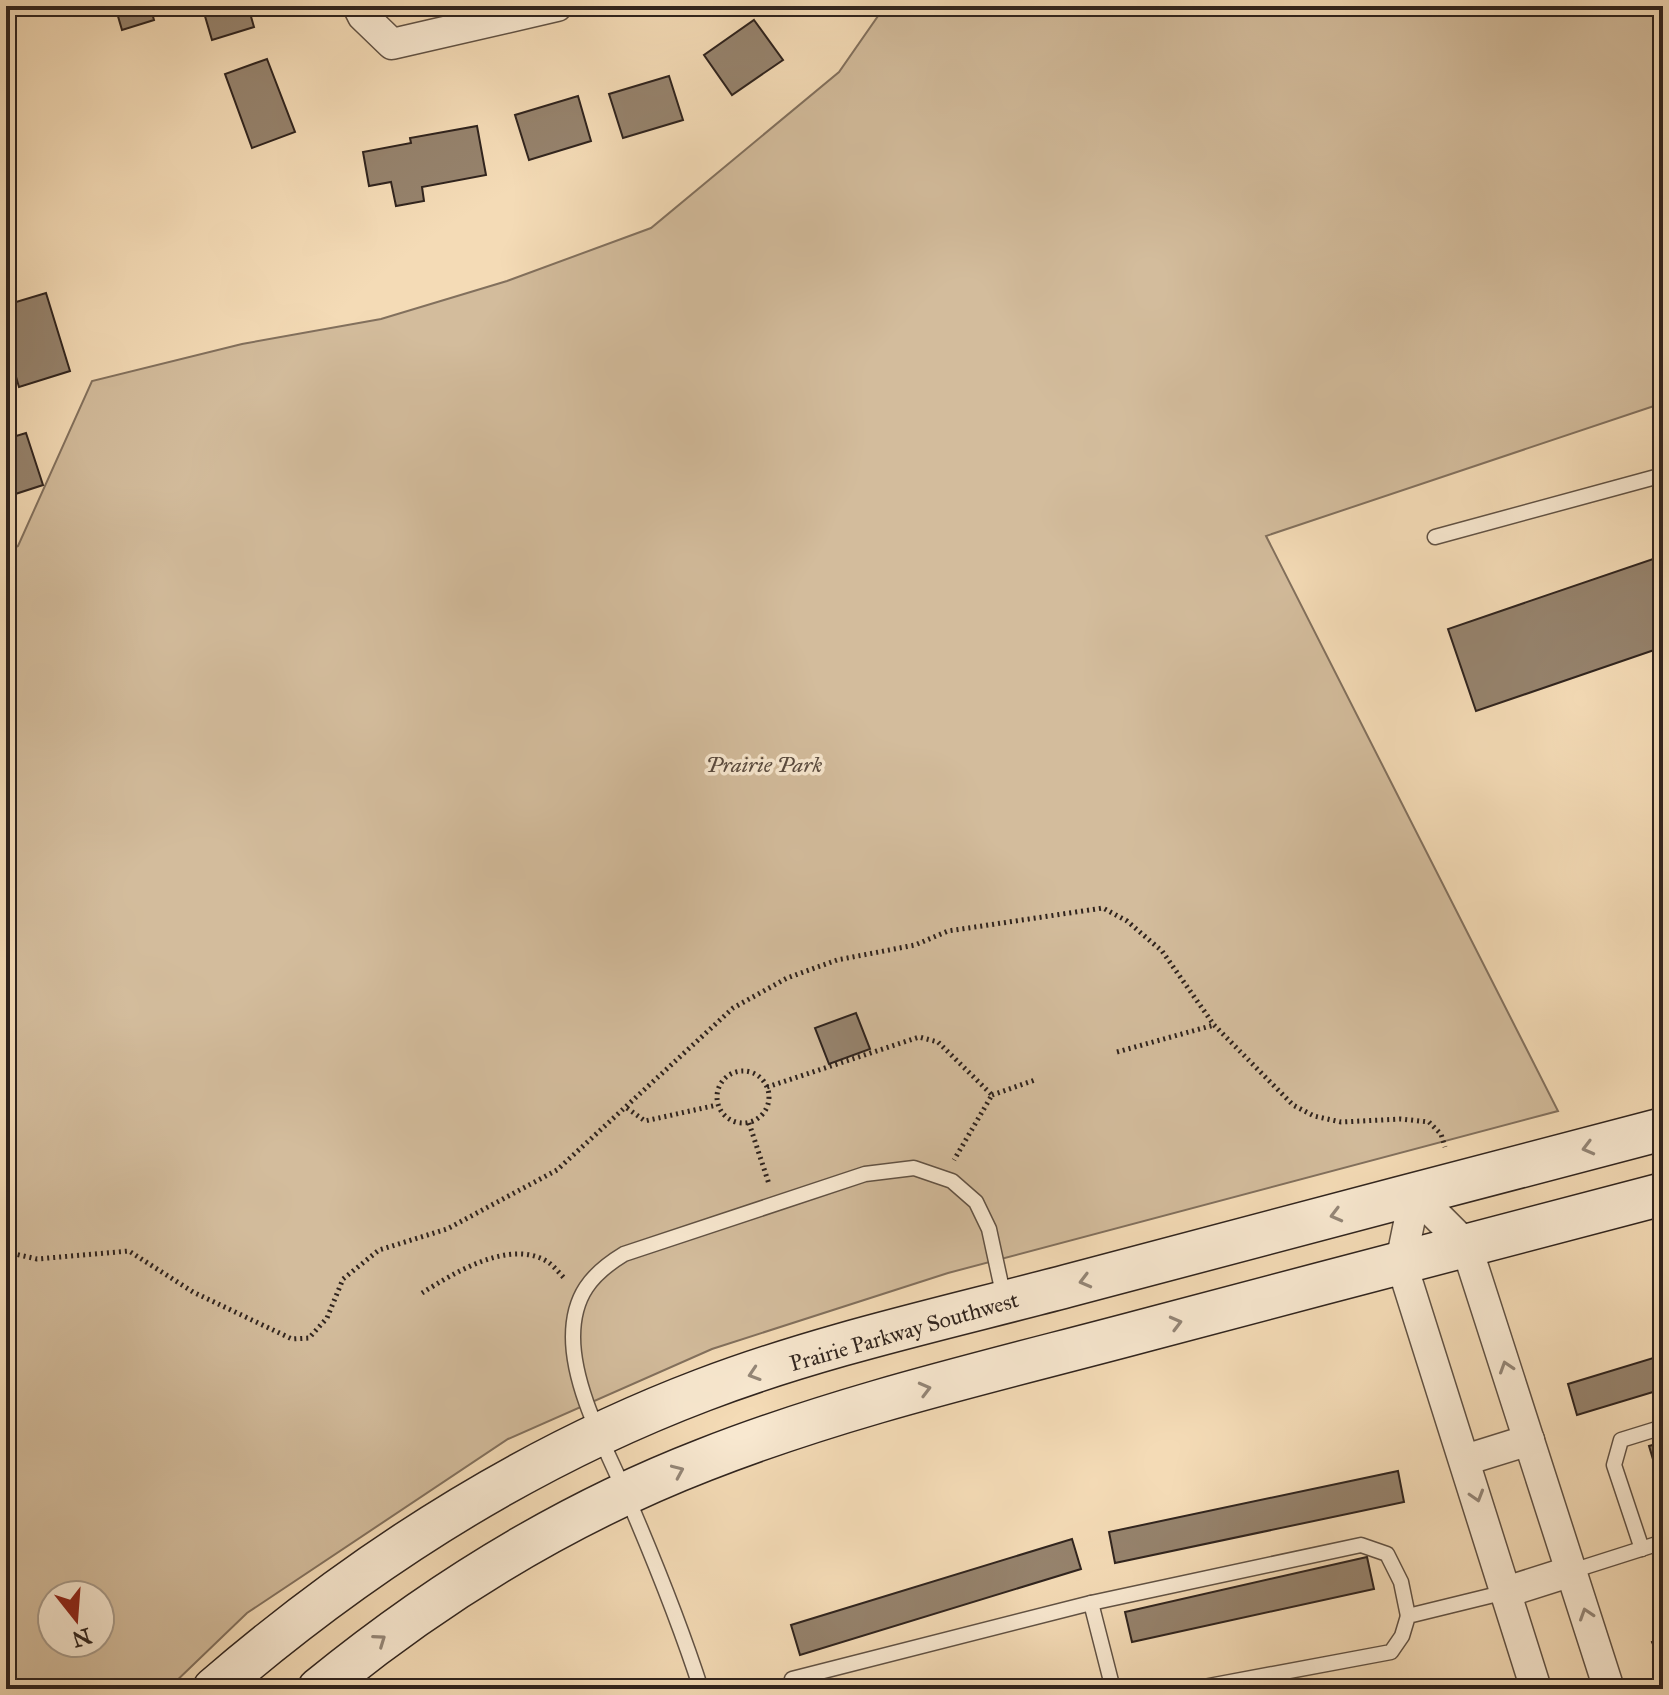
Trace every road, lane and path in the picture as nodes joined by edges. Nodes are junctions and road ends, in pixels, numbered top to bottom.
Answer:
1 (358, 6) edge
2 (557, 6) edge
3 (1663, 475) edge
4 (1435, 537) dead end
5 (1214, 1025) junction
6 (1117, 1052) dead end
7 (1035, 1080) dead end
8 (767, 1087) junction
9 (992, 1095) junction
10 (717, 1105) junction
11 (627, 1108) junction
12 (749, 1123) junction
13 (1663, 1129) edge
14 (1445, 1147) dead end
15 (946, 1179) junction
16 (1415, 1194) junction
17 (1663, 1194) edge
18 (776, 1204) junction
19 (1466, 1245) junction
20 (6, 1252) edge
21 (1401, 1262) junction
22 (422, 1293) dead end
23 (581, 1295) junction
24 (1005, 1302) junction
25 (1663, 1427) edge
26 (599, 1437) junction
27 (1529, 1440) junction
28 (1465, 1460) junction
29 (626, 1494) junction
30 (1663, 1542) edge
31 (1642, 1549) junction
32 (1572, 1571) junction
33 (1506, 1592) junction
34 (1091, 1603) junction
35 (1408, 1616) junction
36 (792, 1679) dead end
37 (214, 1689) edge
38 (319, 1689) edge
39 (701, 1689) edge
40 (1113, 1689) edge
41 (1193, 1689) edge
42 (1536, 1689) edge
43 (1609, 1689) edge

1 - 2 street
3 - 4 lane
5 - 6 path
5 - 11 path
5 - 14 path
7 - 9 path
8 - 9 path
8 - 10 path
8 - 12 path
9 - 15 path
10 - 11 path
10 - 12 path
11 - 20 path
12 - 18 path
13 -> 16 street, Prairie Parkway Southwest
15 - 18 lane
15 - 24 lane
16 - 19 street
16 - 21 street
16 -> 24 street, Prairie Parkway Southwest
17 - 19 street
18 - 23 lane
19 - 21 street
27 -> 19 street
21 - 28 street
29 -> 21 street
22 - 23 path
23 - 26 lane
24 -> 26 street, Prairie Parkway Southwest
25 - 31 lane
26 - 29 lane
26 - 37 street, Prairie Parkway Southwest
27 - 28 street
27 - 32 street
28 -> 33 street
38 -> 29 street
29 - 39 lane
30 - 31 lane
31 - 32 lane
32 - 33 street
43 -> 32 street
33 - 35 lane
33 - 42 street
34 - 35 lane
34 - 36 lane
34 - 40 lane
35 - 41 lane

